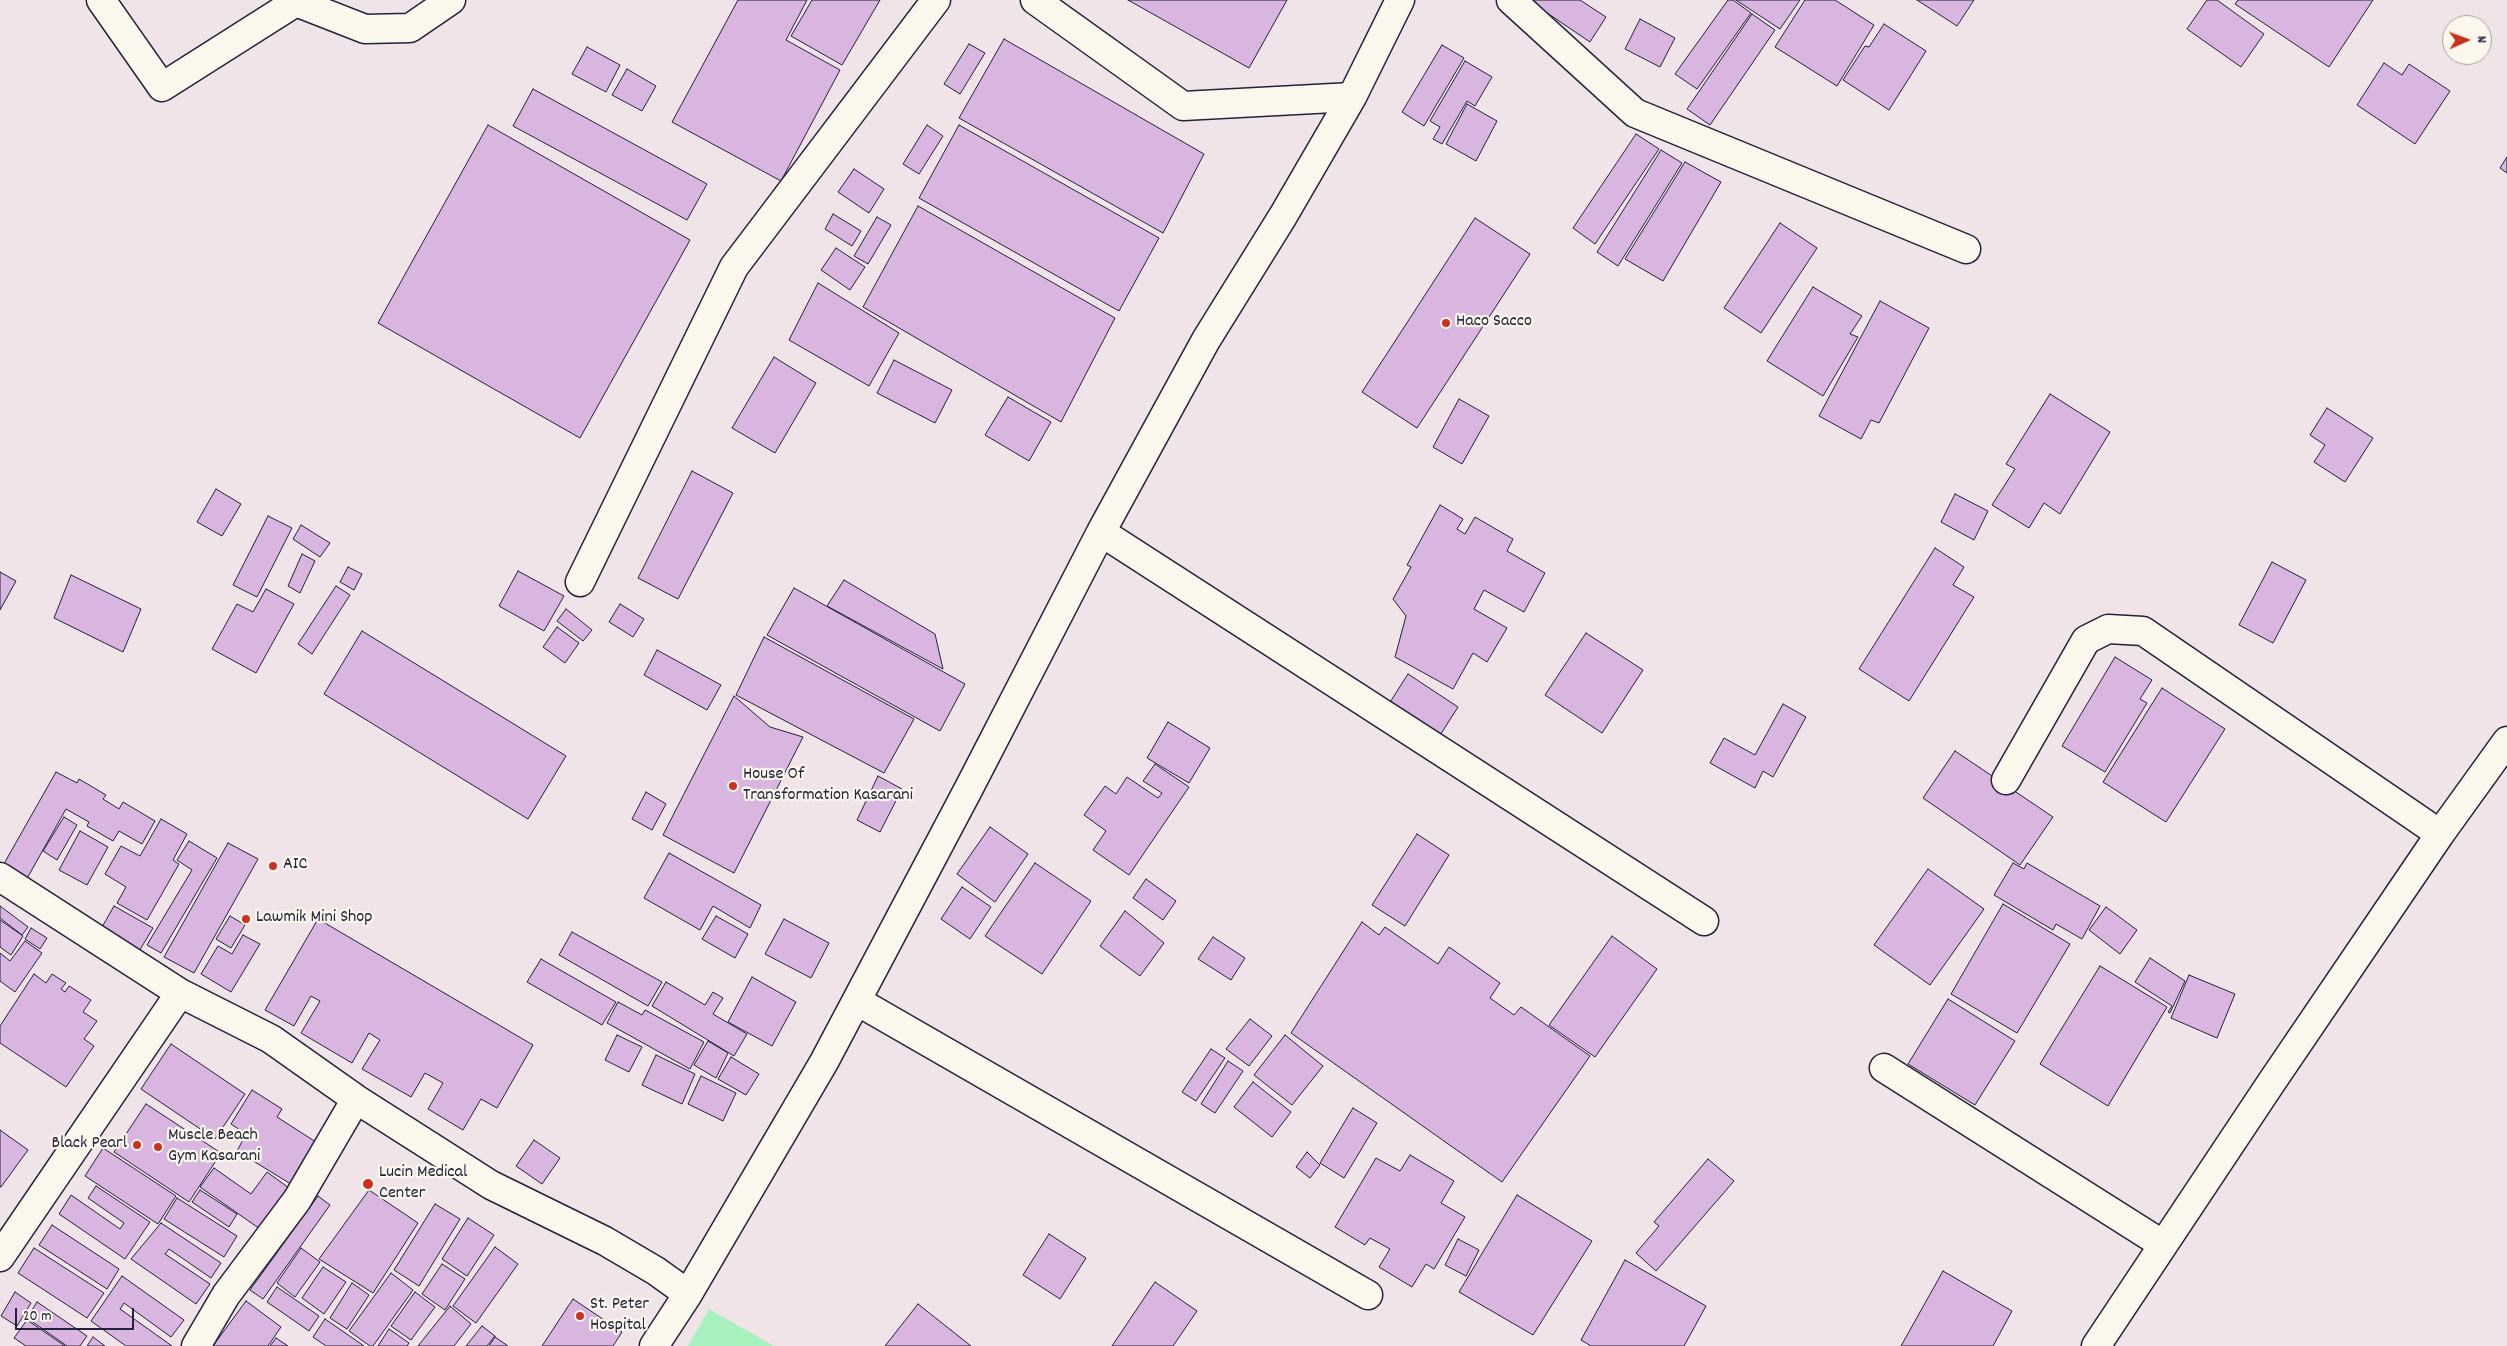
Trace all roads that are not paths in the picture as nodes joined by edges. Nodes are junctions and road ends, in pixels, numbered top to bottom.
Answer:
1 (101, 0) edge
2 (451, 0) edge
3 (936, 0) edge
4 (1035, 0) edge
5 (1400, 0) edge
6 (1511, 0) edge
7 (1352, 96) junction
8 (1966, 249) dead end
9 (1100, 532) junction
10 (580, 582) dead end
11 (2507, 741) edge
12 (2006, 780) dead end
13 (2440, 834) junction
14 (0, 877) edge
15 (1704, 921) dead end
16 (180, 993) junction
17 (857, 1001) junction
18 (1884, 1068) dead end
19 (356, 1099) junction
20 (2162, 1244) junction
21 (0, 1257) edge
22 (688, 1294) junction
23 (1368, 1295) dead end
24 (196, 1346) edge
25 (654, 1346) edge
26 (2096, 1346) edge

1 - 2 street
3 - 10 street
4 - 7 street
5 - 7 street
6 - 8 street
7 - 9 street
9 - 15 street
9 - 17 street
11 - 13 street
12 - 13 street
13 - 20 street
14 - 16 street
16 - 19 street
16 - 21 street
17 - 22 street
17 - 23 street
18 - 20 street
19 - 22 street
19 - 24 street
20 - 26 street
22 - 25 street

